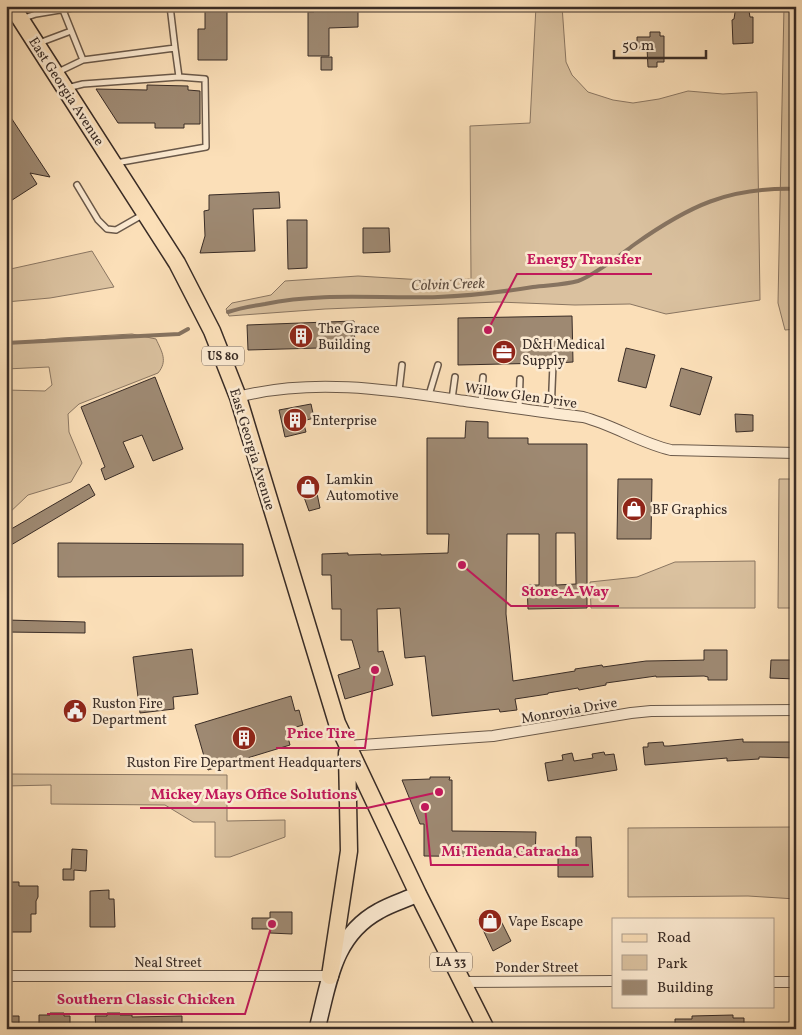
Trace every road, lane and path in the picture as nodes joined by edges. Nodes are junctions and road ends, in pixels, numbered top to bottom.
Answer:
1 (84, 6) edge
2 (170, 6) edge
3 (63, 10) junction
4 (16, 13) edge
5 (72, 31) junction
6 (36, 44) junction
7 (176, 48) junction
8 (83, 60) junction
9 (56, 74) junction
10 (179, 77) junction
11 (65, 88) junction
12 (114, 163) junction
13 (77, 185) dead end
14 (146, 213) junction
15 (553, 364) dead end
16 (402, 365) dead end
17 (438, 365) dead end
18 (455, 377) dead end
19 (483, 378) dead end
20 (520, 378) dead end
21 (399, 391) junction
22 (429, 395) junction
23 (238, 397) junction
24 (452, 399) junction
25 (481, 403) junction
26 (519, 408) junction
27 (551, 413) junction
28 (796, 453) edge
29 (796, 710) edge
30 (347, 746) junction
31 (418, 894) junction
32 (6, 976) edge
33 (330, 976) junction
34 (612, 981) edge
35 (461, 982) junction
36 (774, 982) edge
37 (796, 982) edge
38 (317, 1029) edge
39 (486, 1029) edge

1 - 3 lane
2 - 7 lane
3 - 4 lane
3 - 5 lane
4 - 6 main road, East Georgia Avenue / US 80
5 - 6 lane
5 - 8 lane
6 - 9 main road, East Georgia Avenue / US 80
7 - 8 lane
7 - 10 lane
8 - 9 lane
9 - 11 main road, East Georgia Avenue / US 80
10 - 11 lane
10 - 12 lane
11 - 12 main road, East Georgia Avenue / US 80
12 - 14 main road, East Georgia Avenue / US 80
13 - 14 lane
14 - 23 main road, East Georgia Avenue / US 80
15 - 27 lane
16 - 21 lane
17 - 22 lane
18 - 24 lane
19 - 25 lane
20 - 26 lane
21 - 22 street, Willow Glen Drive
21 - 23 street, Willow Glen Drive
22 - 24 street, Willow Glen Drive
23 - 30 main road, East Georgia Avenue / US 80
24 - 25 street, Willow Glen Drive
25 - 26 street, Willow Glen Drive
26 - 27 street, Willow Glen Drive
27 - 28 street, Willow Glen Drive
29 - 30 street, Monrovia Drive
30 - 31 main road, East Georgia Avenue / US 80
30 - 33 main road
31 - 33 main road
31 - 35 main road, LA 33
32 - 33 street, Neal Street
33 - 38 main road
34 - 35 street, Ponder Street
35 - 39 main road, LA 33
36 - 37 street

